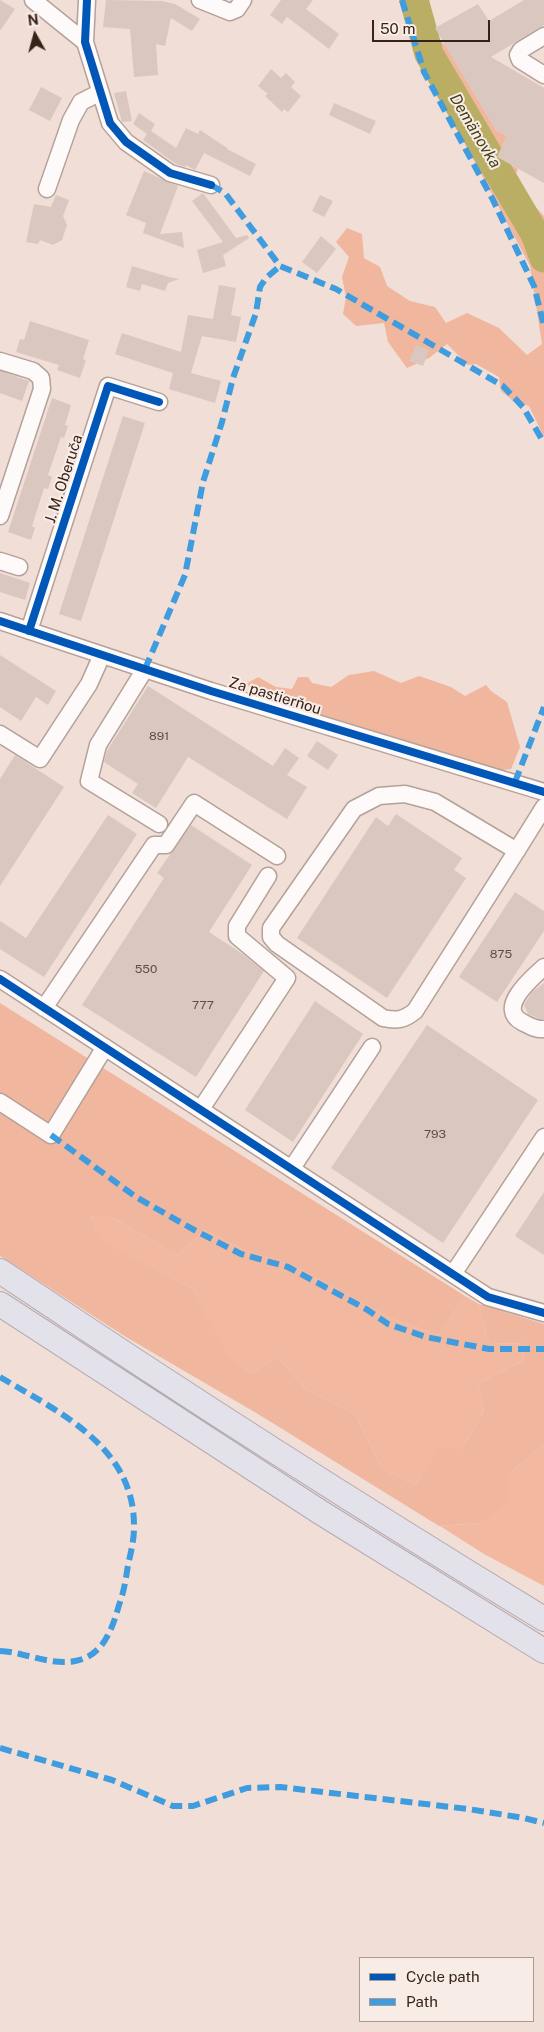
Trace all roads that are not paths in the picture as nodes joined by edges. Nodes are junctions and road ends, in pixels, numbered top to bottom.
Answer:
1 (33, 0) edge
2 (87, 0) edge
3 (200, 0) edge
4 (243, 0) edge
5 (544, 36) edge
6 (85, 42) junction
7 (544, 75) edge
8 (99, 92) junction
9 (212, 185) dead end
10 (47, 189) dead end
11 (0, 361) edge
12 (159, 402) dead end
13 (0, 516) edge
14 (0, 561) edge
15 (18, 567) dead end
16 (0, 621) edge
17 (29, 631) junction
18 (102, 655) junction
19 (145, 669) junction
20 (0, 734) edge
21 (544, 792) edge
22 (544, 807) edge
23 (159, 824) dead end
24 (517, 851) junction
25 (277, 856) dead end
26 (268, 876) dead end
27 (544, 967) edge
28 (0, 979) edge
29 (44, 1008) junction
30 (544, 1029) edge
31 (105, 1047) junction
32 (372, 1047) dead end
33 (0, 1102) edge
34 (201, 1109) junction
35 (544, 1137) edge
36 (292, 1168) junction
37 (0, 1271) edge
38 (453, 1274) junction
39 (0, 1304) edge
40 (544, 1313) edge
41 (382, 1520) junction
42 (544, 1601) edge
43 (544, 1619) edge
44 (517, 1635) junction
45 (544, 1651) edge
46 (544, 1661) edge

1 - 6 street
2 - 6 street
3 - 4 street
5 - 7 street
6 - 8 street
8 - 9 street
8 - 10 street
11 - 13 street
12 - 17 street, J. M. Oberuča
14 - 15 street
16 - 17 street, Za pastierňou
17 - 18 street, Za pastierňou
18 - 19 street, Za pastierňou
18 - 20 street
19 - 21 street, Za pastierňou
19 - 23 street
22 - 24 street
24 - 24 street
25 - 29 street
26 - 34 street
27 - 30 street
28 - 29 street
29 - 31 street
31 - 33 street
31 - 34 street
32 - 36 street
34 - 36 street
35 - 38 street
36 - 38 street
37 - 41 highway
38 - 40 street
39 - 44 highway
41 - 42 highway
41 - 43 highway
44 - 45 highway
44 - 46 highway

